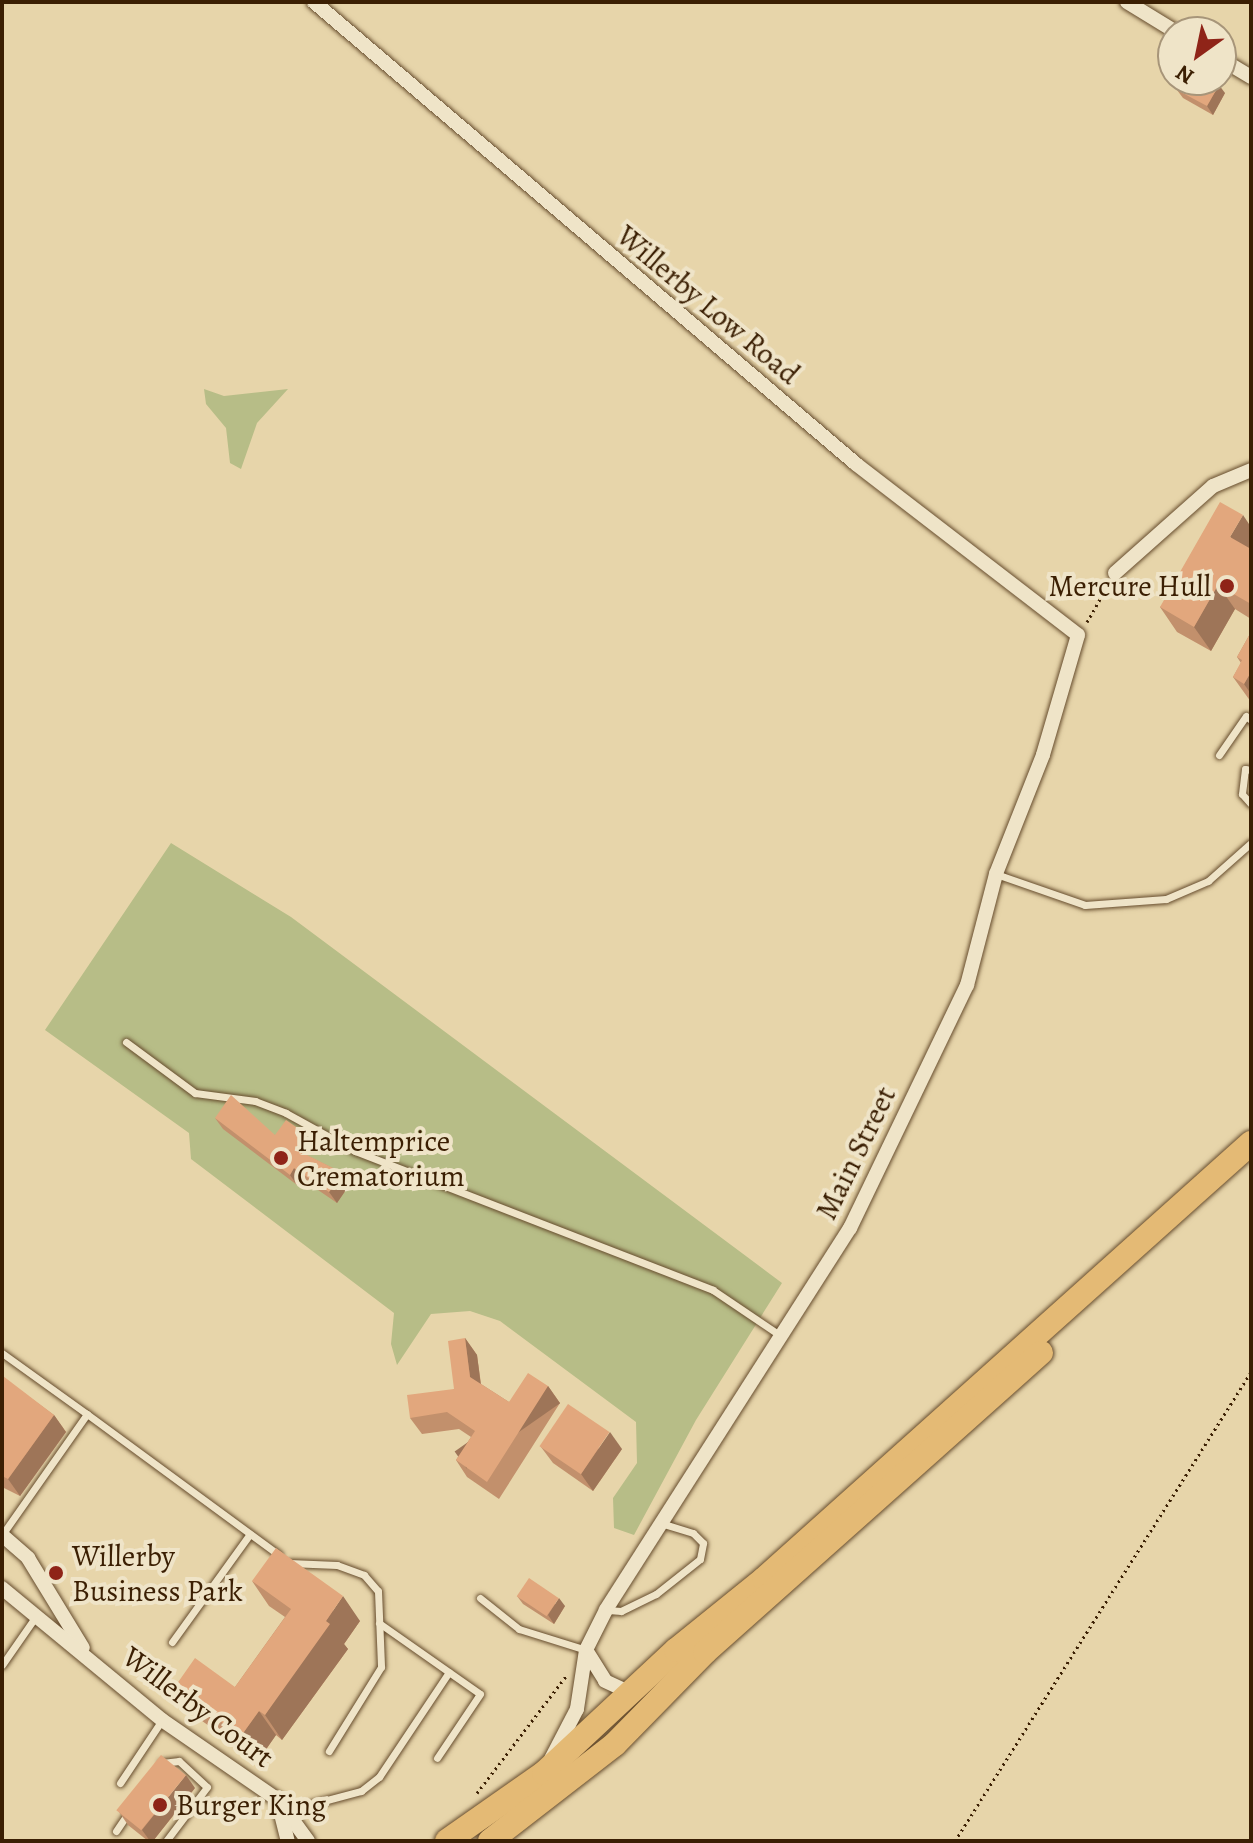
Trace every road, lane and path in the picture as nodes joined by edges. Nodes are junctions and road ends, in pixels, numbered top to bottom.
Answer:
1 (314, 2) edge
2 (1127, 2) edge
3 (1157, 20) edge
4 (1251, 470) edge
5 (1115, 573) joint
6 (1078, 635) junction
7 (1251, 720) edge
8 (1219, 755) dead end
9 (1251, 770) edge
10 (1251, 804) edge
11 (1251, 843) edge
12 (996, 874) junction
13 (126, 1042) dead end
14 (1251, 1143) edge
15 (1251, 1164) edge
16 (781, 1336) junction
17 (2, 1353) edge
18 (1251, 1372) edge
19 (87, 1414) junction
20 (663, 1524) junction
21 (250, 1534) junction
22 (2, 1535) edge
23 (2, 1588) edge
24 (480, 1598) dead end
25 (606, 1610) junction
26 (36, 1616) junction
27 (379, 1623) junction
28 (172, 1642) dead end
29 (586, 1650) junction
30 (88, 1656) junction
31 (2, 1665) edge
32 (449, 1672) junction
33 (631, 1693) junction
34 (162, 1720) junction
35 (329, 1751) dead end
36 (437, 1758) dead end
37 (156, 1772) edge
38 (544, 1773) junction
39 (120, 1783) dead end
40 (473, 1799) dead end
41 (278, 1800) junction
42 (132, 1807) edge
43 (290, 1816) junction
44 (116, 1831) dead end
45 (166, 1841) edge
46 (288, 1841) edge
47 (308, 1841) edge
48 (447, 1841) edge
49 (490, 1841) edge
50 (955, 1841) edge

1 - 6 street, Willerby Low Road
2 - 3 street
4 - 5 street
5 - 6 path
6 - 12 street, Main Street
7 - 8 lane
9 - 10 lane
11 - 12 lane
12 - 16 street, Main Street
13 - 16 lane
14 - 33 highway
15 - 49 highway
16 - 20 street, Main Street
17 - 19 lane
18 - 50 path
19 - 21 lane
19 - 22 lane
20 - 25 street, Main Street
20 - 25 lane
21 - 27 lane
21 - 28 lane
22 - 30 street, Willerby Court
23 - 26 street, Willerby Court
24 - 29 lane
25 - 29 street, Main Street
26 - 30 street, Willerby Court
26 - 31 lane
27 - 32 lane
27 - 35 lane
29 - 33 street
29 - 38 street, Main Street
29 - 40 path
30 - 34 street, Willerby Court
32 - 36 lane
32 - 43 lane
33 - 38 highway
34 - 39 lane
34 - 41 street, Willerby Court
37 - 45 lane
38 - 48 highway
41 - 43 street, Willerby Court
41 - 46 street, Willerby Court
42 - 44 lane
43 - 47 street, Willerby Court

